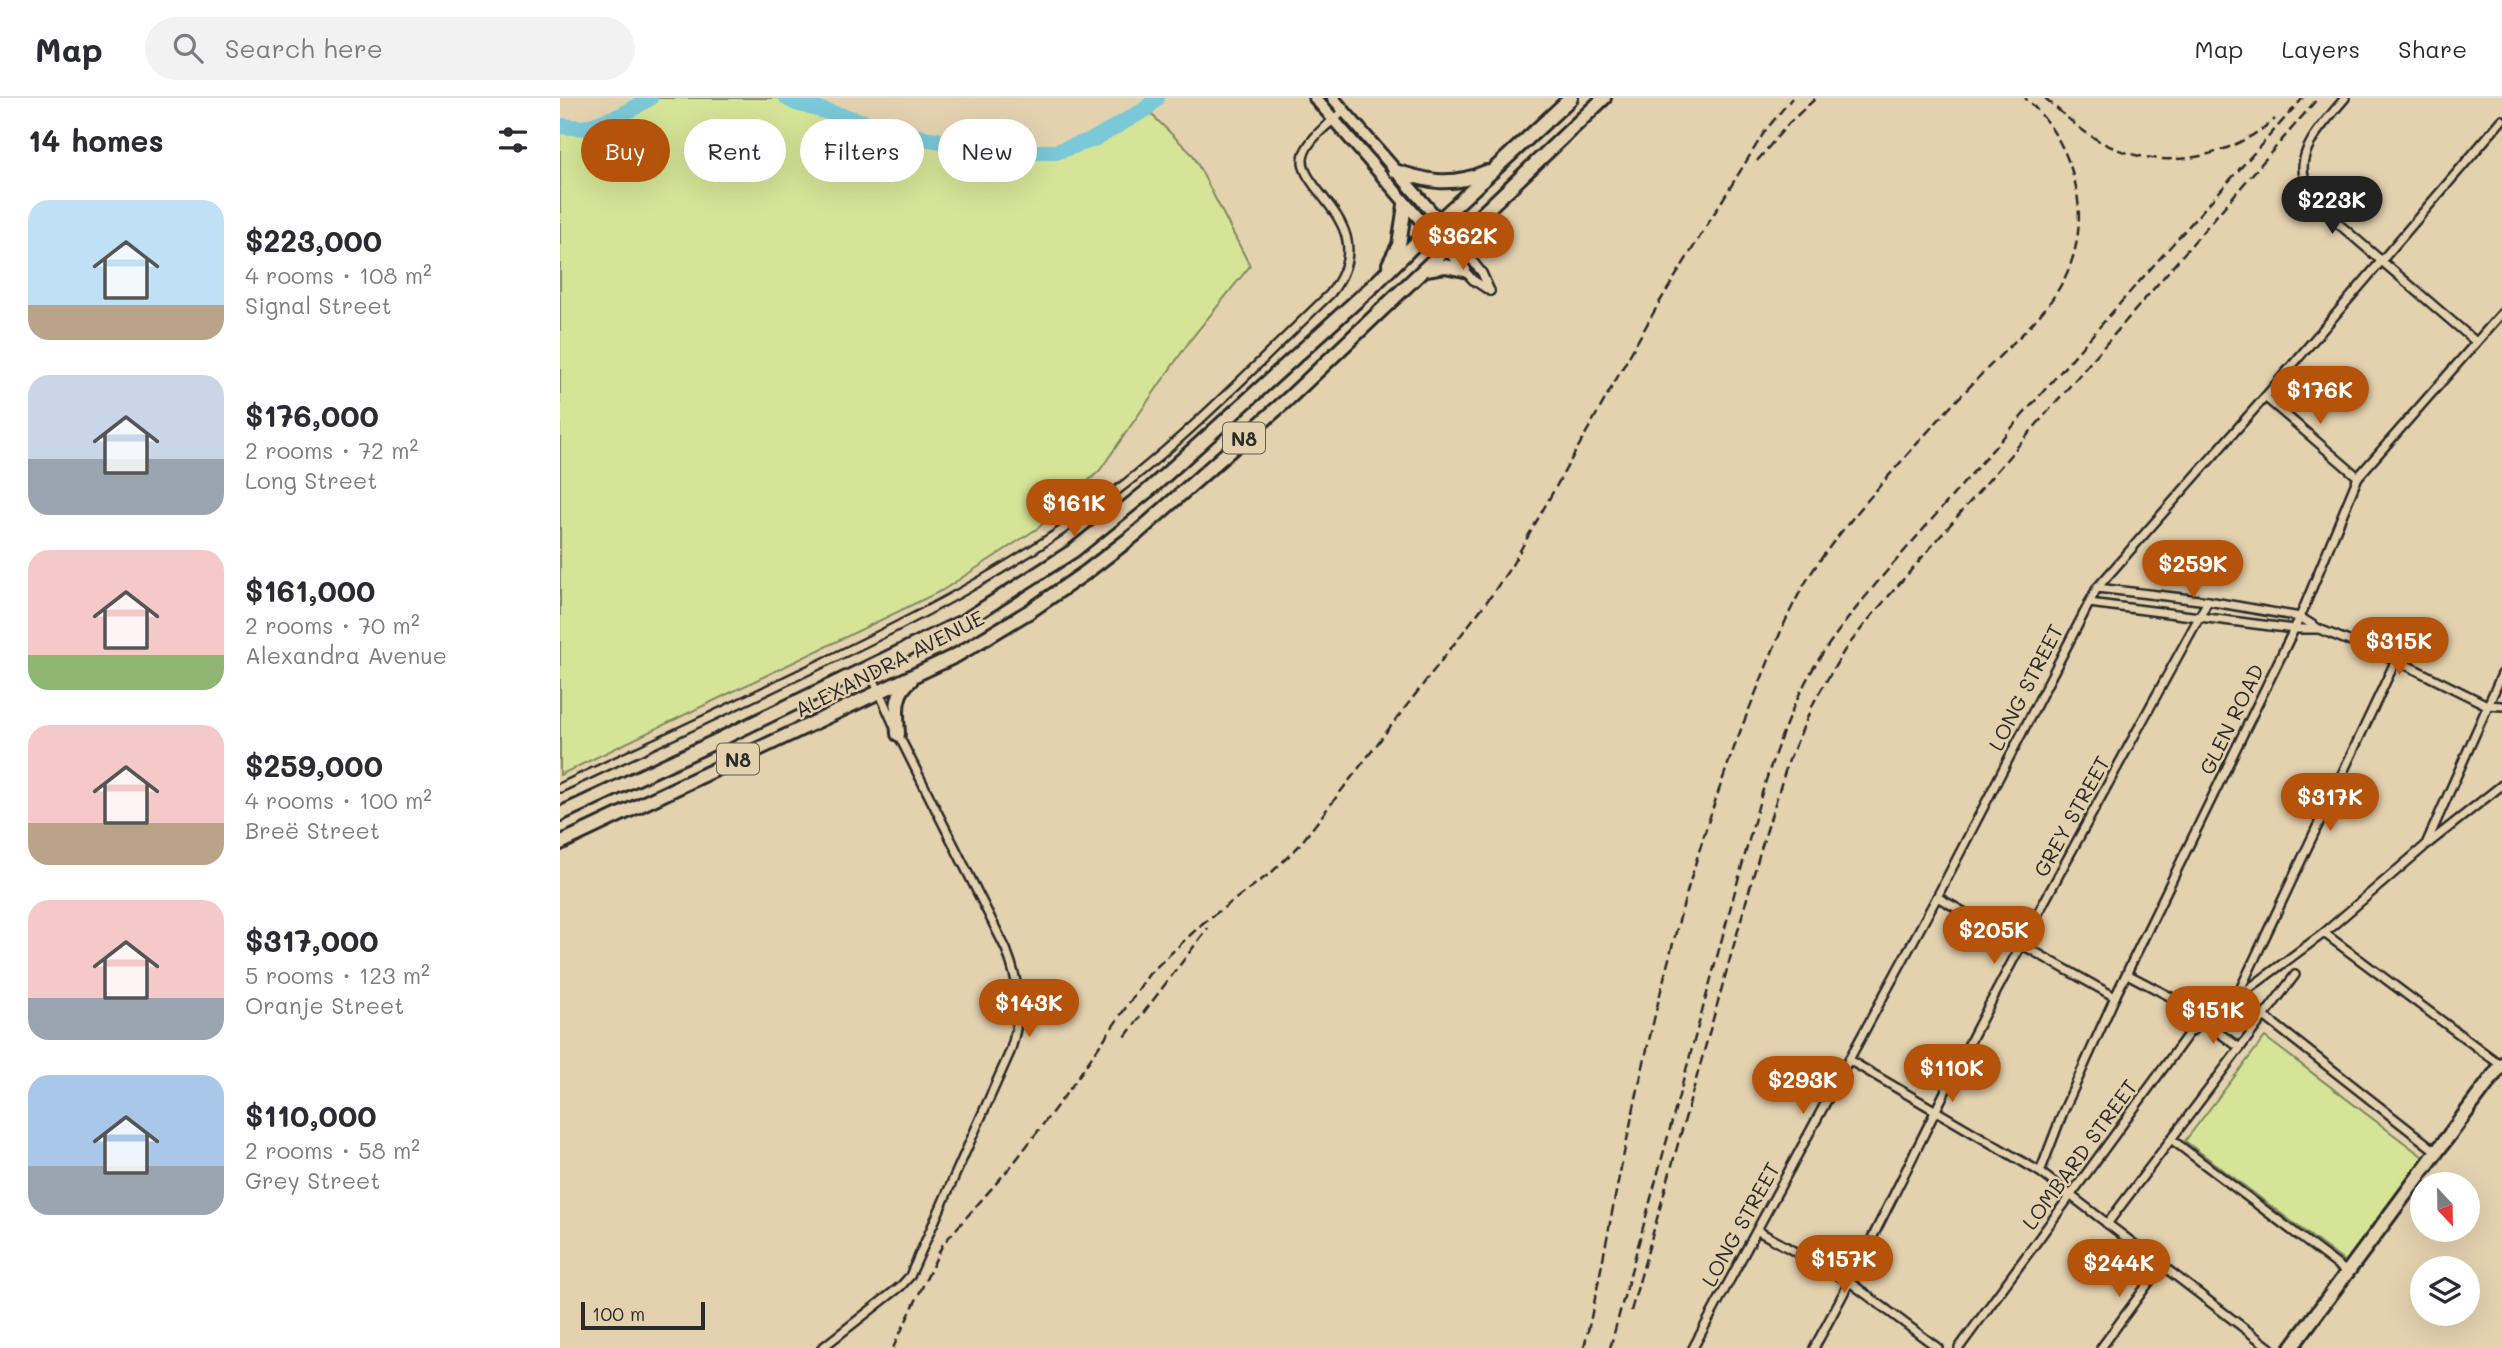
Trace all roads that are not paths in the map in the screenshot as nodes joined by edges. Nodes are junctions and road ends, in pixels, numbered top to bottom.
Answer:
1 (1315, 98) edge
2 (1333, 98) edge
3 (1571, 98) edge
4 (1604, 98) edge
5 (2345, 98) edge
6 (1344, 111) junction
7 (1334, 119) junction
8 (2502, 120) edge
9 (1495, 169) junction
10 (1395, 171) junction
11 (1405, 205) junction
12 (1439, 220) junction
13 (1429, 230) junction
14 (1456, 240) junction
15 (1446, 250) junction
16 (2380, 260) junction
17 (1424, 269) junction
18 (1464, 270) junction
19 (1375, 284) junction
20 (2502, 313) edge
21 (2476, 342) junction
22 (2265, 397) junction
23 (2358, 477) junction
24 (2096, 588) junction
25 (1014, 590) junction
26 (2208, 601) junction
27 (2089, 603) junction
28 (1030, 611) junction
29 (2200, 615) junction
30 (2300, 617) junction
31 (2294, 629) junction
32 (2319, 629) junction
33 (2396, 660) junction
34 (868, 667) junction
35 (919, 674) junction
36 (2502, 674) edge
37 (879, 693) junction
38 (2487, 705) junction
39 (2502, 706) edge
40 (898, 734) junction
41 (2502, 785) edge
42 (560, 788) edge
43 (560, 814) edge
44 (560, 843) edge
45 (2425, 846) junction
46 (1937, 897) junction
47 (2324, 933) junction
48 (2021, 945) junction
49 (2127, 974) junction
50 (2295, 975) dead end
51 (2238, 995) junction
52 (2115, 997) junction
53 (2264, 1016) junction
54 (2206, 1019) junction
55 (2240, 1048) junction
56 (1849, 1060) junction
57 (2502, 1065) edge
58 (1935, 1110) junction
59 (2171, 1139) junction
60 (2437, 1152) junction
61 (2040, 1172) junction
62 (2070, 1196) junction
63 (2107, 1224) junction
64 (1758, 1231) junction
65 (2161, 1266) junction
66 (2348, 1273) junction
67 (1850, 1283) junction
68 (821, 1348) edge
69 (1693, 1348) edge
70 (1814, 1348) edge
71 (1938, 1348) edge
72 (1959, 1348) edge
73 (2101, 1348) edge
74 (2270, 1348) edge
75 (2291, 1348) edge

1 - 7 main road
2 - 6 main road
3 - 9 main road, ALEXANDRA AVENUE / N8
4 - 14 main road, ALEXANDRA AVENUE / N8
5 - 16 street
6 - 7 street
6 - 10 main road
7 - 11 main road
7 - 42 street
8 - 16 street, LONG STREET
9 - 10 main road
9 - 12 main road, ALEXANDRA AVENUE / N8
10 - 12 main road
11 - 13 main road
11 - 19 main road
12 - 13 main road, ALEXANDRA AVENUE / N8
12 - 14 main road
13 - 15 main road
13 - 19 main road, ALEXANDRA AVENUE / N8
14 - 15 main road, ALEXANDRA AVENUE / N8
14 - 18 street
15 - 17 main road, ALEXANDRA AVENUE / N8
15 - 18 street
16 - 21 street
16 - 22 street, LONG STREET
17 - 18 main road
17 - 28 main road, ALEXANDRA AVENUE / N8
19 - 25 main road, ALEXANDRA AVENUE / N8
20 - 21 street, GLEN ROAD
21 - 23 street, GLEN ROAD
22 - 23 street
22 - 24 street, LONG STREET
23 - 30 street, GLEN ROAD
24 - 26 street
24 - 27 street, LONG STREET
25 - 28 main road
25 - 34 main road, ALEXANDRA AVENUE / N8
26 - 29 street, GREY STREET
26 - 30 street
27 - 29 street
27 - 46 street, LONG STREET
28 - 35 main road, ALEXANDRA AVENUE / N8
29 - 31 street
29 - 48 street, GREY STREET
30 - 31 street, GLEN ROAD
30 - 32 street
31 - 32 street
31 - 49 street, GLEN ROAD
32 - 33 street
33 - 38 street
33 - 51 street
34 - 37 street
34 - 43 main road, ALEXANDRA AVENUE / N8
35 - 37 main road, ALEXANDRA AVENUE / N8
35 - 40 main road
36 - 38 street
37 - 40 street
37 - 44 main road, ALEXANDRA AVENUE / N8
38 - 39 street
38 - 45 street
40 - 68 street
41 - 45 street, LOMBARD STREET
45 - 47 street, LOMBARD STREET
46 - 48 street
46 - 56 street, LONG STREET
47 - 51 street, LOMBARD STREET
47 - 57 street
48 - 52 street
48 - 58 street, GREY STREET
49 - 52 street, GLEN ROAD
49 - 54 street
50 - 53 street
51 - 54 street, LOMBARD STREET
52 - 61 street, GLEN ROAD
53 - 55 street
53 - 60 street
54 - 55 street
54 - 62 street, LOMBARD STREET
55 - 59 street
56 - 58 street
56 - 64 street, LONG STREET
57 - 60 main road
58 - 61 street
58 - 67 street, GREY STREET
59 - 63 street
59 - 66 street
60 - 66 main road
61 - 62 street
62 - 63 street
62 - 72 street, LOMBARD STREET
63 - 65 street
64 - 67 street
64 - 69 street, LONG STREET
65 - 73 street
65 - 74 street
66 - 75 main road
67 - 70 street, GREY STREET
67 - 71 street

